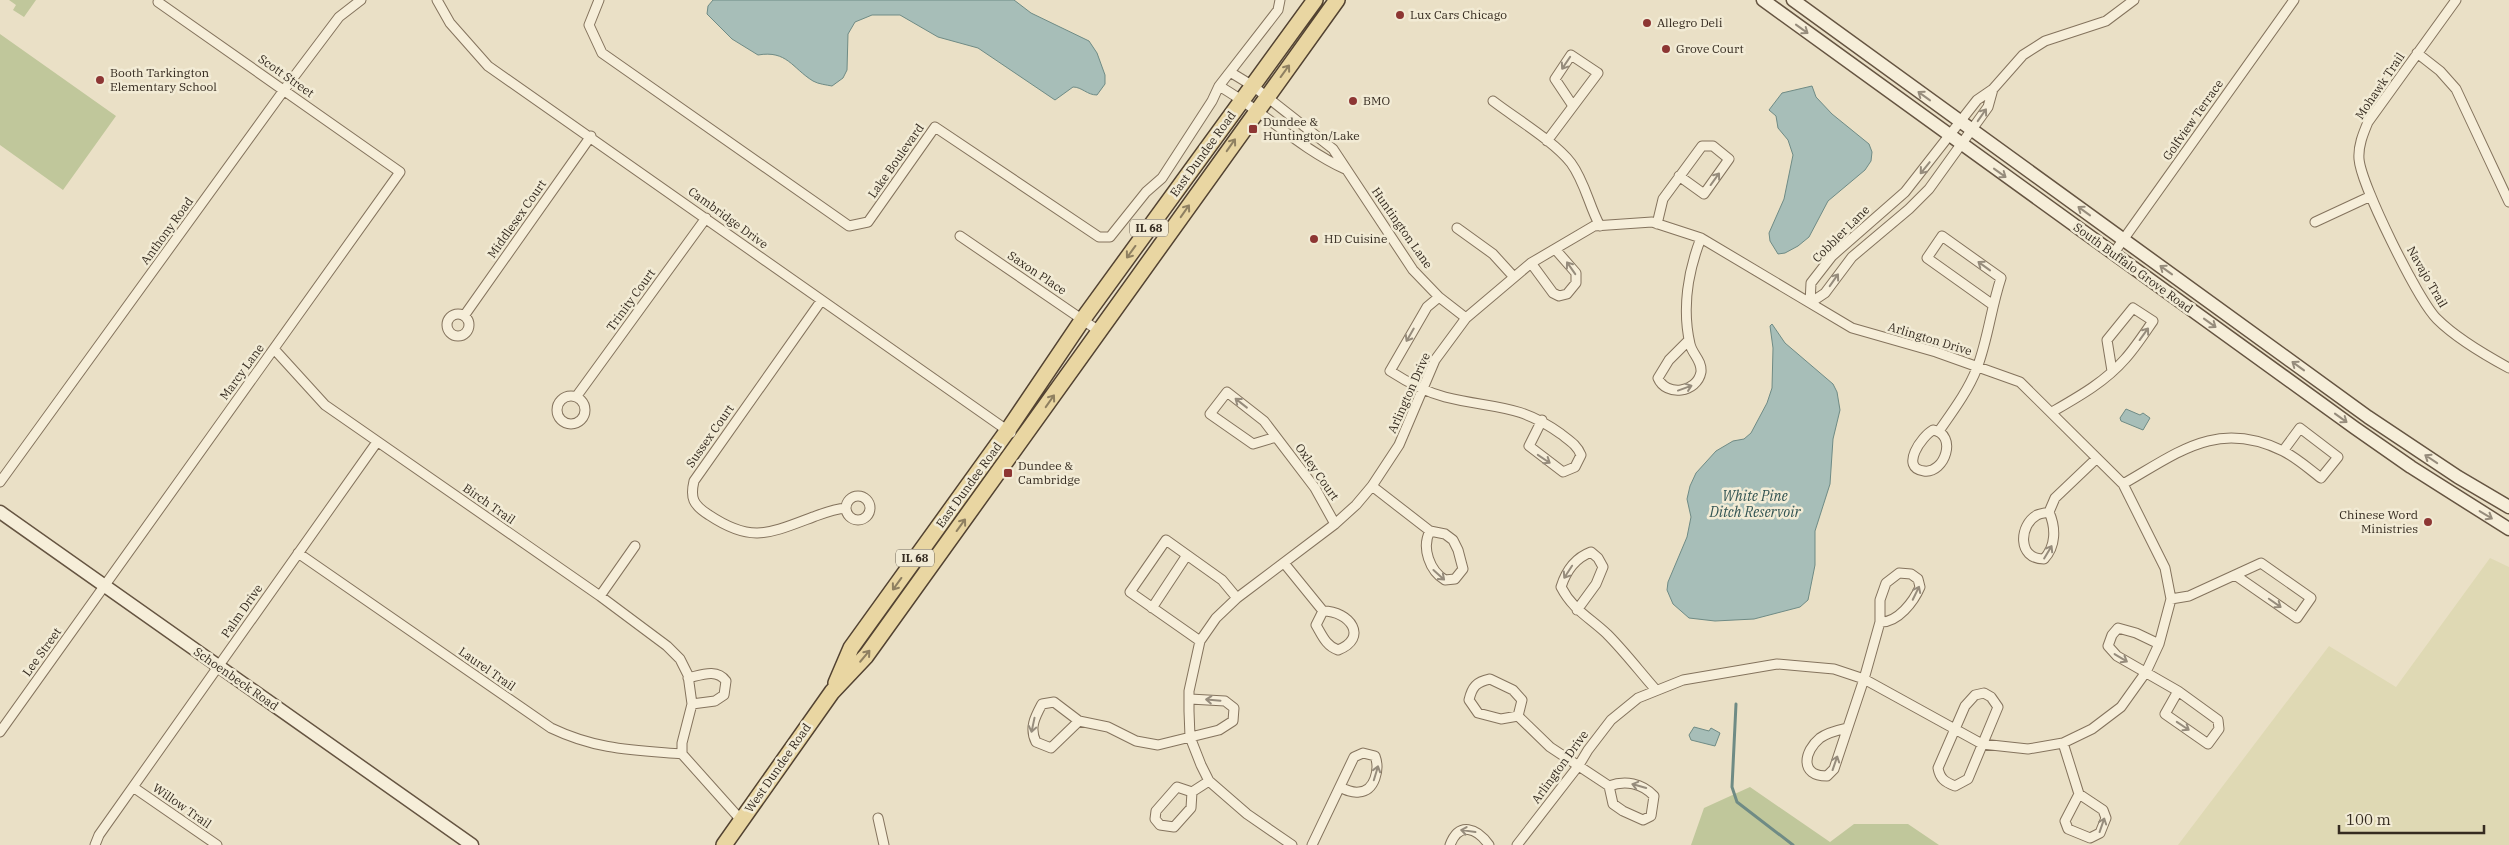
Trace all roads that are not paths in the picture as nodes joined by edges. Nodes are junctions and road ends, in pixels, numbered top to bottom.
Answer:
1 (361, 0) edge
2 (437, 0) edge
3 (599, 0) edge
4 (1280, 0) edge
5 (1315, 0) edge
6 (1337, 0) edge
7 (1763, 0) edge
8 (1794, 0) edge
9 (2134, 0) edge
10 (2294, 0) edge
11 (2456, 0) edge
12 (158, 2) dead end
13 (2416, 53) junction
14 (1230, 72) junction
15 (1219, 86) junction
16 (1252, 86) junction
17 (284, 90) junction
18 (1993, 90) junction
19 (1266, 96) junction
20 (1243, 100) junction
21 (1493, 101) dead end
22 (1574, 106) junction
23 (1256, 111) junction
24 (1954, 129) junction
25 (590, 136) junction
26 (1967, 138) junction
27 (1547, 141) junction
28 (1345, 169) junction
29 (400, 172) joint
30 (1679, 176) junction
31 (2371, 196) junction
32 (2509, 202) edge
33 (706, 218) junction
34 (2315, 222) dead end
35 (1656, 224) junction
36 (1600, 226) junction
37 (1457, 228) dead end
38 (960, 236) dead end
39 (1701, 238) junction
40 (2124, 239) junction
41 (1556, 248) junction
42 (2113, 254) junction
43 (1531, 263) junction
44 (1512, 276) junction
45 (1439, 297) junction
46 (822, 301) junction
47 (1810, 303) junction
48 (1993, 305) junction
49 (464, 316) dead end
50 (1466, 318) junction
51 (1083, 319) junction
52 (1099, 331) junction
53 (1689, 340) junction
54 (274, 349) junction
55 (1978, 367) junction
56 (2509, 368) edge
57 (2112, 371) junction
58 (1422, 388) junction
59 (576, 397) dead end
60 (2052, 412) junction
61 (1542, 420) junction
62 (1008, 430) junction
63 (1940, 431) junction
64 (1276, 437) junction
65 (1021, 440) junction
66 (378, 442) junction
67 (2283, 451) junction
68 (2098, 458) junction
69 (0, 482) edge
70 (2123, 484) junction
71 (1372, 486) junction
72 (2509, 507) edge
73 (846, 508) dead end
74 (0, 512) edge
75 (2049, 512) junction
76 (1335, 524) junction
77 (2509, 529) edge
78 (1430, 531) junction
79 (635, 546) dead end
80 (298, 553) junction
81 (1187, 555) junction
82 (1284, 563) junction
83 (2235, 575) junction
84 (105, 586) junction
85 (600, 596) junction
86 (1237, 598) junction
87 (2171, 599) junction
88 (1152, 608) junction
89 (1577, 610) junction
90 (1323, 612) junction
91 (1880, 622) junction
92 (1200, 641) junction
93 (2159, 644) junction
94 (218, 666) junction
95 (2146, 672) junction
96 (688, 678) junction
97 (1864, 679) junction
98 (1656, 690) junction
99 (2178, 691) junction
100 (832, 692) junction
101 (1190, 699) junction
102 (692, 704) junction
103 (1518, 716) junction
104 (1079, 720) junction
105 (1847, 728) junction
106 (1955, 730) junction
107 (0, 732) edge
108 (1190, 737) junction
109 (2062, 743) junction
110 (1982, 744) junction
111 (682, 754) junction
112 (1579, 765) junction
113 (1209, 782) junction
114 (1609, 786) junction
115 (133, 787) junction
116 (1340, 787) junction
117 (1192, 792) junction
118 (2079, 794) junction
119 (878, 818) dead end
120 (741, 820) junction
121 (95, 845) edge
122 (216, 845) edge
123 (472, 845) edge
124 (724, 845) edge
125 (884, 845) edge
126 (1292, 845) edge
127 (1312, 845) edge
128 (1450, 845) edge
129 (1490, 845) edge
130 (1516, 845) edge

1 - 17 street, Anthony Road
2 - 25 street, Cambridge Drive
3 - 15 street, Lake Boulevard
4 - 14 street, Lake Boulevard
5 - 16 main road, East Dundee Road / IL 68
19 -> 6 main road, East Dundee Road / IL 68
7 -> 24 main road, South Buffalo Grove Road
24 -> 8 main road, South Buffalo Grove Road
9 - 18 street
10 - 40 street, Golfview Terrace
11 - 13 street, Mohawk Trail
12 - 17 street, Scott Street
13 - 31 street, Mohawk Trail
13 - 32 street
14 - 15 street, Lake Boulevard
14 - 16 street
15 - 20 street
16 - 19 street, Huntington Lane
16 - 20 main road, East Dundee Road / IL 68
17 - 29 street, Scott Street
17 - 69 street, Anthony Road
18 - 24 street, Cobbler Lane
26 -> 18 street, Cobbler Lane
19 - 23 main road, East Dundee Road / IL 68
19 - 28 street, Huntington Lane
20 - 23 street
20 -> 51 main road, East Dundee Road / IL 68
21 - 27 street
22 -> 22 street
22 - 27 street
23 - 28 street
52 -> 23 main road, East Dundee Road / IL 68
24 - 26 main road, South Buffalo Grove Road
24 - 26 main road, South Buffalo Grove Road
24 -> 47 street, Cobbler Lane
25 - 33 street, Cambridge Drive
25 - 49 street, Middlesex Court
40 -> 26 main road, South Buffalo Grove Road
26 -> 42 main road, South Buffalo Grove Road
47 -> 26 street, Cobbler Lane
27 - 36 street
28 - 45 street, Huntington Lane
29 - 54 street, Marcy Lane
30 -> 30 street
30 - 35 street
31 - 34 street
31 - 56 street, Navajo Trail
33 - 46 street, Cambridge Drive
33 - 59 street, Trinity Court
35 - 36 street, Arlington Drive
35 - 39 street, Arlington Drive
36 - 41 street, Arlington Drive
37 - 44 street
38 - 51 street, Saxon Place
39 - 47 street, Arlington Drive
39 - 53 street
40 - 42 street, Golfview Terrace
72 -> 40 main road, South Buffalo Grove Road
41 - 43 street, Arlington Drive
43 -> 41 street
42 -> 77 main road, South Buffalo Grove Road
43 - 44 street, Arlington Drive
44 - 50 street, Arlington Drive
45 - 50 street, Huntington Lane
45 -> 58 street
46 - 62 street, Cambridge Drive
46 - 73 street, Sussex Court
47 - 55 street, Arlington Drive
48 -> 48 street
48 - 55 street
50 - 58 street, Arlington Drive
51 - 52 street, Saxon Place
51 - 62 main road, East Dundee Road / IL 68
65 -> 52 main road, East Dundee Road / IL 68
53 -> 53 street
54 - 66 street, Birch Trail
54 - 84 street, Marcy Lane
55 - 60 street, Arlington Drive
55 - 63 street
57 -> 57 street
57 - 60 street
58 - 61 street
58 - 71 street, Arlington Drive
60 - 68 street, Arlington Drive
61 -> 61 street
62 - 65 street, Cambridge Drive
62 -> 100 main road, East Dundee Road / IL 68
63 - 63 street
64 -> 64 street, Oxley Court
64 - 76 street, Oxley Court
100 -> 65 main road, East Dundee Road / IL 68
66 - 80 street, Palm Drive
66 - 85 street, Birch Trail
67 - 67 street
67 - 70 street
68 - 70 street, Arlington Drive
68 - 75 street
70 - 87 street, Arlington Drive
71 - 76 street, Arlington Drive
71 - 78 street
74 - 84 main road, Schoenbeck Road
75 -> 75 street
76 - 82 street, Arlington Drive
78 -> 78 street
79 - 85 street
80 - 94 street, Palm Drive
80 - 111 street, Laurel Trail
81 - 86 street
81 - 88 street
81 - 88 street
82 - 86 street, Arlington Drive
82 - 90 street
83 -> 83 street
83 - 87 street
84 - 94 main road, Schoenbeck Road
84 - 107 street, Lee Street
85 - 96 street, Birch Trail
86 - 92 street, Arlington Drive
87 - 93 street, Arlington Drive
88 - 92 street
89 -> 89 street
89 - 98 street
90 - 90 street
91 -> 91 street
91 - 97 street
92 - 101 street, Arlington Drive
93 - 95 street, Arlington Drive
93 -> 95 street
94 - 115 street, Palm Drive
94 - 123 main road, Schoenbeck Road
95 - 99 street
95 - 109 street, Arlington Drive
96 - 102 street, Birch Trail
96 - 102 street
97 - 98 street, Arlington Drive
97 - 105 street
97 - 106 street, Arlington Drive
98 - 112 street, Arlington Drive
99 -> 99 street
100 - 120 main road, West Dundee Road / IL 68
101 - 108 street, Arlington Drive
108 -> 101 street
102 - 111 street, Birch Trail
103 - 103 street
103 - 112 street
104 -> 104 street
104 - 108 street
105 -> 105 street
106 - 110 street, Arlington Drive
106 - 110 street
106 - 110 street
108 - 113 street, Arlington Drive
109 - 110 street, Arlington Drive
109 - 118 street
111 - 120 street
112 - 114 street
112 - 130 street, Arlington Drive
113 - 117 street
113 - 126 street, Arlington Drive
114 -> 114 street
115 - 121 street, Palm Drive
115 - 122 street, Willow Trail
116 -> 116 street
116 - 127 street
117 - 117 street
118 -> 118 street
119 - 125 street
120 - 124 main road, West Dundee Road / IL 68
129 -> 128 street

